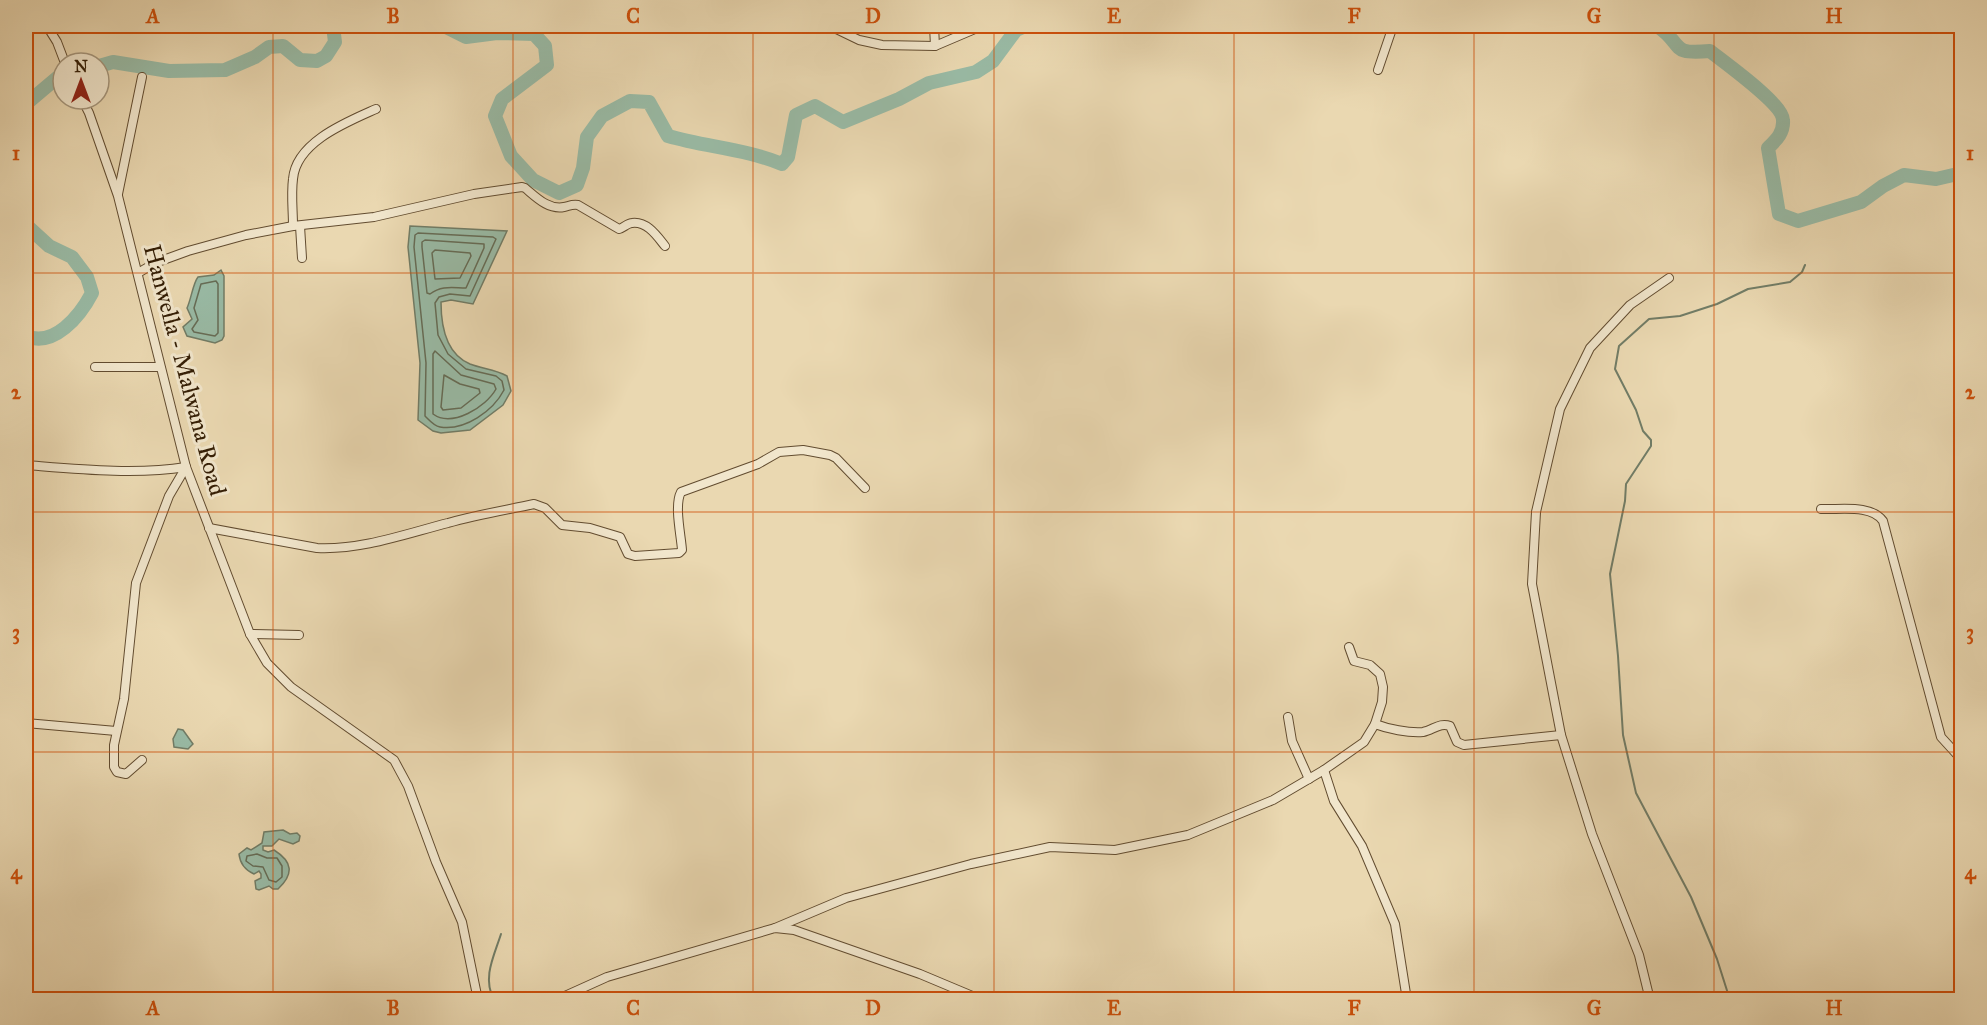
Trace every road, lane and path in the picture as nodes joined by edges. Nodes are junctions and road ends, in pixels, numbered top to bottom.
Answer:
1 (47, 26) edge
2 (830, 26) edge
3 (934, 26) edge
4 (982, 26) edge
5 (1393, 26) edge
6 (935, 46) junction
7 (61, 51) edge
8 (1378, 70) dead end
9 (142, 77) dead end
10 (376, 109) dead end
11 (88, 111) edge
12 (118, 195) junction
13 (297, 226) junction
14 (665, 246) dead end
15 (302, 258) dead end
16 (138, 273) junction
17 (1669, 278) dead end
18 (95, 367) dead end
19 (160, 367) junction
20 (26, 465) edge
21 (186, 467) junction
22 (865, 488) dead end
23 (1821, 509) dead end
24 (209, 528) junction
25 (250, 634) junction
26 (299, 635) dead end
27 (1349, 646) dead end
28 (1288, 717) dead end
29 (26, 723) edge
30 (1375, 724) junction
31 (116, 730) junction
32 (1561, 735) junction
33 (142, 760) dead end
34 (1962, 760) edge
35 (1324, 770) junction
36 (1309, 779) junction
37 (775, 928) junction
38 (478, 999) edge
39 (556, 999) edge
40 (982, 999) edge
41 (1407, 999) edge
42 (1650, 999) edge

1 - 7 street
2 - 6 street
3 - 6 street
4 - 6 street
5 - 8 street
9 - 12 street
10 - 13 street
11 - 12 street, Hanwella - Malwana Road
12 - 16 street, Hanwella - Malwana Road
13 - 14 street
13 - 15 street
13 - 16 street
16 - 19 street, Hanwella - Malwana Road
17 - 32 street
18 - 19 street
19 - 21 street, Hanwella - Malwana Road
20 - 21 street
21 - 24 street, Hanwella - Malwana Road
21 - 31 street
22 - 24 street
23 - 34 street
24 - 25 street, Hanwella - Malwana Road
25 - 26 street
25 - 38 street, Hanwella - Malwana Road
27 - 30 street
28 - 36 street
29 - 31 street
30 - 32 street
30 - 35 street
31 - 33 street
32 - 42 street
35 - 36 street
35 - 41 street
36 - 37 street
37 - 39 street
37 - 40 street

